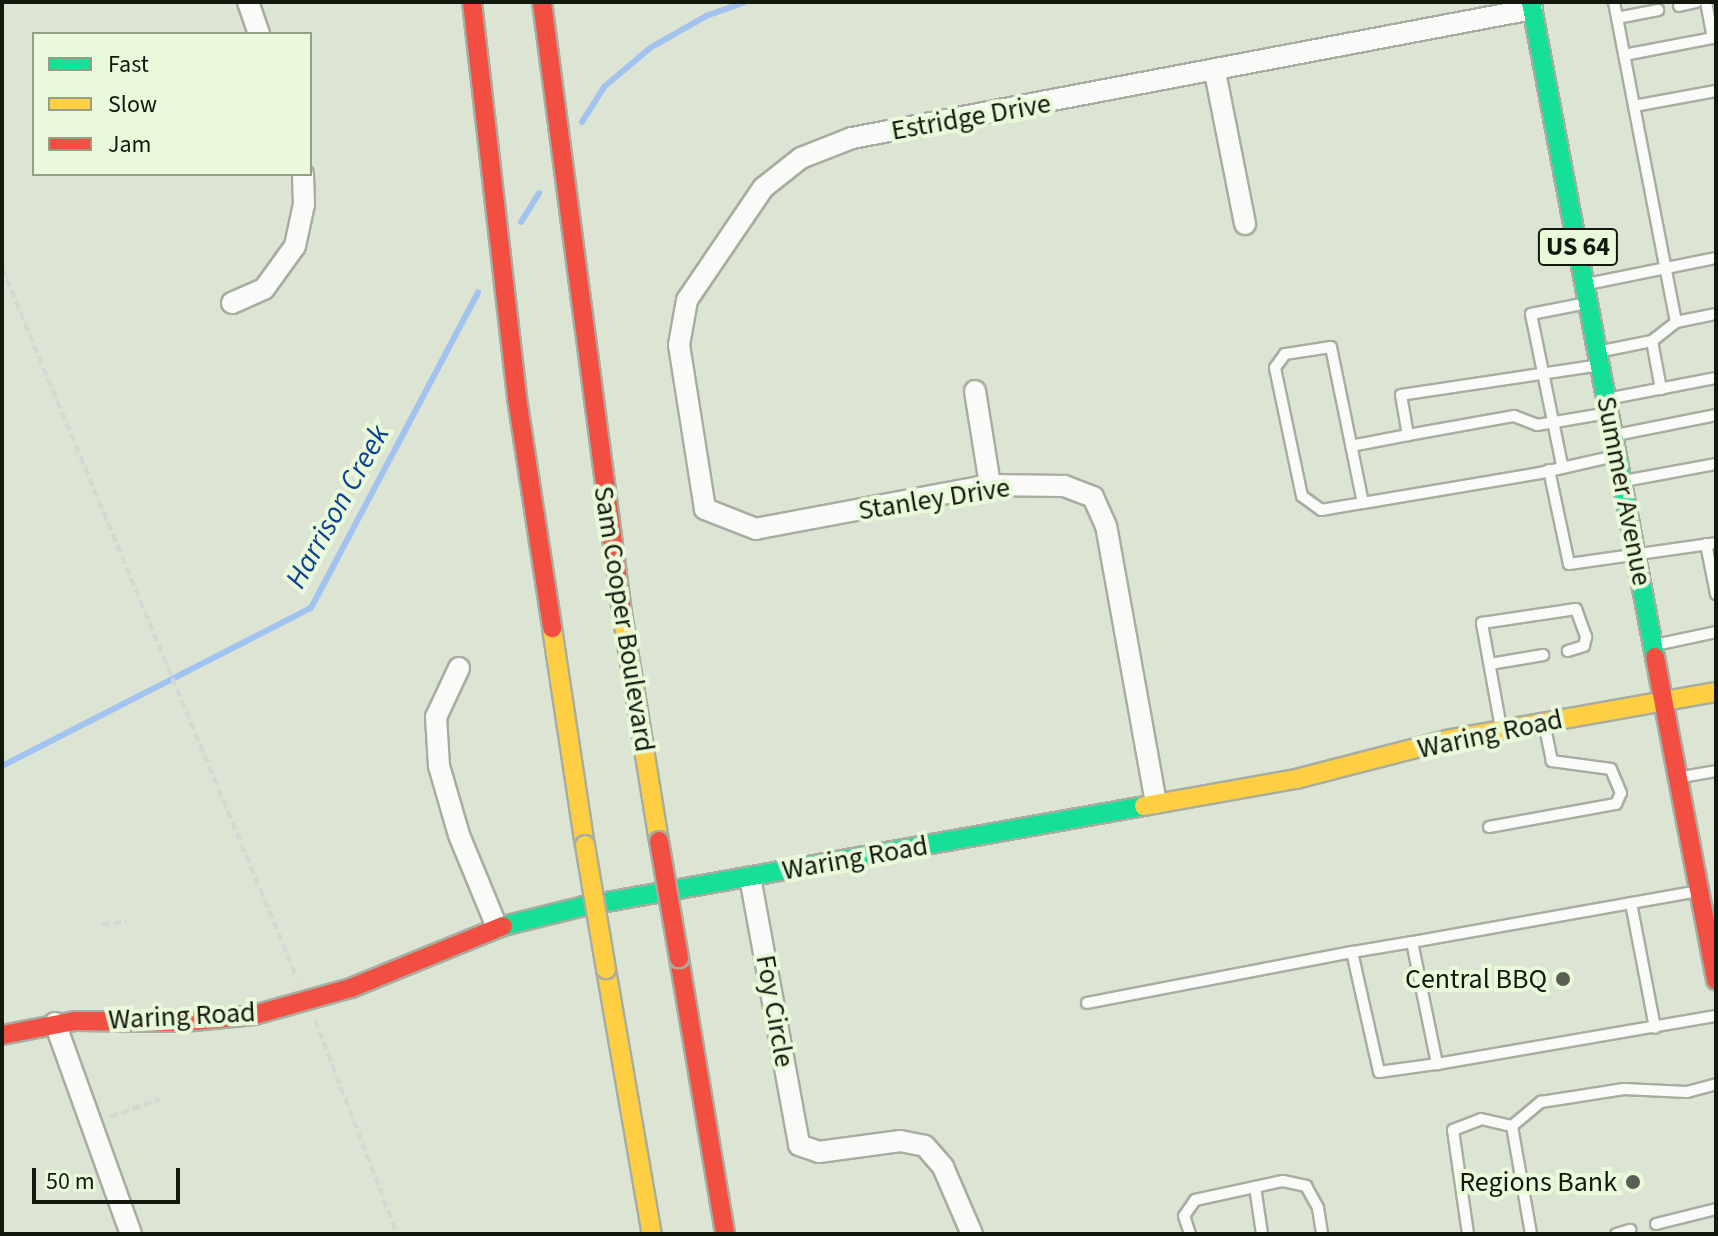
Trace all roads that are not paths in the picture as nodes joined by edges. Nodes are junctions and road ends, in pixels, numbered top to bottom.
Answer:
1 (248, 2) edge
2 (472, 2) edge
3 (542, 2) edge
4 (1614, 2) edge
5 (1697, 2) edge
6 (1706, 2) edge
7 (1532, 6) edge
8 (1679, 6) dead end
9 (1658, 10) dead end
10 (1617, 18) junction
11 (258, 32) edge
12 (1715, 38) edge
13 (1624, 55) junction
14 (1215, 72) junction
15 (1716, 91) edge
16 (1634, 106) junction
17 (303, 176) edge
18 (1245, 224) dead end
19 (1716, 258) edge
20 (1666, 268) junction
21 (1587, 293) junction
22 (232, 303) dead end
23 (1716, 314) edge
24 (1676, 322) junction
25 (1652, 341) junction
26 (1599, 358) junction
27 (1543, 373) junction
28 (1716, 378) edge
29 (1661, 389) junction
30 (975, 391) dead end
31 (1608, 406) junction
32 (1716, 415) edge
33 (1554, 423) junction
34 (1408, 435) junction
35 (1613, 435) junction
36 (1351, 446) junction
37 (1617, 456) junction
38 (1716, 464) edge
39 (1562, 465) junction
40 (1549, 470) junction
41 (1622, 482) junction
42 (990, 485) junction
43 (1363, 503) junction
44 (705, 509) joint
45 (1711, 543) edge
46 (1636, 552) junction
47 (1716, 594) edge
48 (1716, 632) edge
49 (1653, 646) junction
50 (1568, 651) dead end
51 (1543, 655) dead end
52 (1490, 664) junction
53 (459, 668) dead end
54 (1716, 692) edge
55 (1664, 700) junction
56 (1544, 722) junction
57 (1502, 730) junction
58 (1716, 771) edge
59 (1678, 778) junction
60 (1156, 803) junction
61 (1489, 827) dead end
62 (750, 877) junction
63 (1699, 891) junction
64 (1631, 903) junction
65 (497, 927) junction
66 (1412, 942) junction
67 (1352, 952) junction
68 (1714, 957) edge
69 (1716, 980) edge
70 (1087, 1003) dead end
71 (1716, 1016) edge
72 (55, 1023) junction
73 (1655, 1028) junction
74 (2, 1035) edge
75 (1437, 1064) junction
76 (1716, 1084) edge
77 (1512, 1126) junction
78 (1255, 1187) junction
79 (1716, 1209) edge
80 (1656, 1224) dead end
81 (1630, 1230) dead end
82 (131, 1234) edge
83 (652, 1234) edge
84 (725, 1234) edge
85 (972, 1234) edge
86 (1190, 1234) edge
87 (1262, 1234) edge
88 (1322, 1234) edge
89 (1468, 1234) edge
90 (1531, 1234) edge
91 (1616, 1234) edge

1 - 11 street
2 - 83 main road, bridge
3 - 84 main road, Sam Cooper Boulevard, bridge
4 - 10 lane
5 - 8 lane
6 - 12 lane
7 - 14 street, Estridge Drive
7 - 21 main road, Summer Avenue / US 64
9 - 10 lane
10 - 13 lane
12 - 13 lane
13 - 16 lane
14 - 18 street
14 - 44 street, Estridge Drive
15 - 16 lane
16 - 20 lane
17 - 22 street
19 - 20 lane
20 - 21 lane
20 - 24 lane
21 - 26 main road, Summer Avenue / US 64
21 - 27 lane
23 - 24 lane
24 - 25 lane
25 - 26 lane
25 - 29 lane
26 - 27 lane
26 - 31 main road, Summer Avenue / US 64
27 - 33 lane
27 - 34 lane
28 - 29 lane
29 - 31 lane
30 - 42 street
31 - 33 lane
31 - 35 main road, Summer Avenue / US 64
32 - 35 lane
33 - 34 lane
33 - 39 lane
34 - 36 lane
35 - 37 main road, Summer Avenue / US 64
36 - 43 lane
36 - 43 lane
37 - 39 lane
37 - 41 main road, Summer Avenue / US 64
38 - 41 lane
39 - 40 lane
40 - 43 lane
40 - 46 lane
41 - 46 main road, Summer Avenue / US 64
42 - 44 street, Stanley Drive
42 - 60 street, Stanley Drive
45 - 46 lane
45 - 47 lane
46 - 49 main road, Summer Avenue / US 64
48 - 49 lane
49 - 55 main road, Summer Avenue / US 64
50 - 52 lane
51 - 52 lane
52 - 57 lane
53 - 65 street
54 - 55 main road, Waring Road
55 - 56 main road, Waring Road
55 - 59 main road, Summer Avenue / US 64
56 - 57 main road, Waring Road
56 - 61 lane
57 - 60 main road, Waring Road
58 - 59 lane
59 - 63 main road, Summer Avenue / US 64
60 - 62 main road, Waring Road
62 - 65 main road, Waring Road
62 - 85 street, Foy Circle
63 - 64 lane
63 - 68 main road, Summer Avenue / US 64
64 - 66 lane
64 - 73 lane
65 - 72 main road, Waring Road
66 - 67 lane
66 - 75 lane
67 - 70 lane
67 - 75 lane
68 - 69 main road, Summer Avenue / US 64
71 - 73 lane
72 - 74 main road, Waring Road
72 - 82 street
73 - 75 lane
76 - 77 lane
77 - 89 lane
77 - 90 lane
78 - 86 lane
78 - 87 lane
78 - 88 lane
79 - 80 lane
81 - 91 lane

